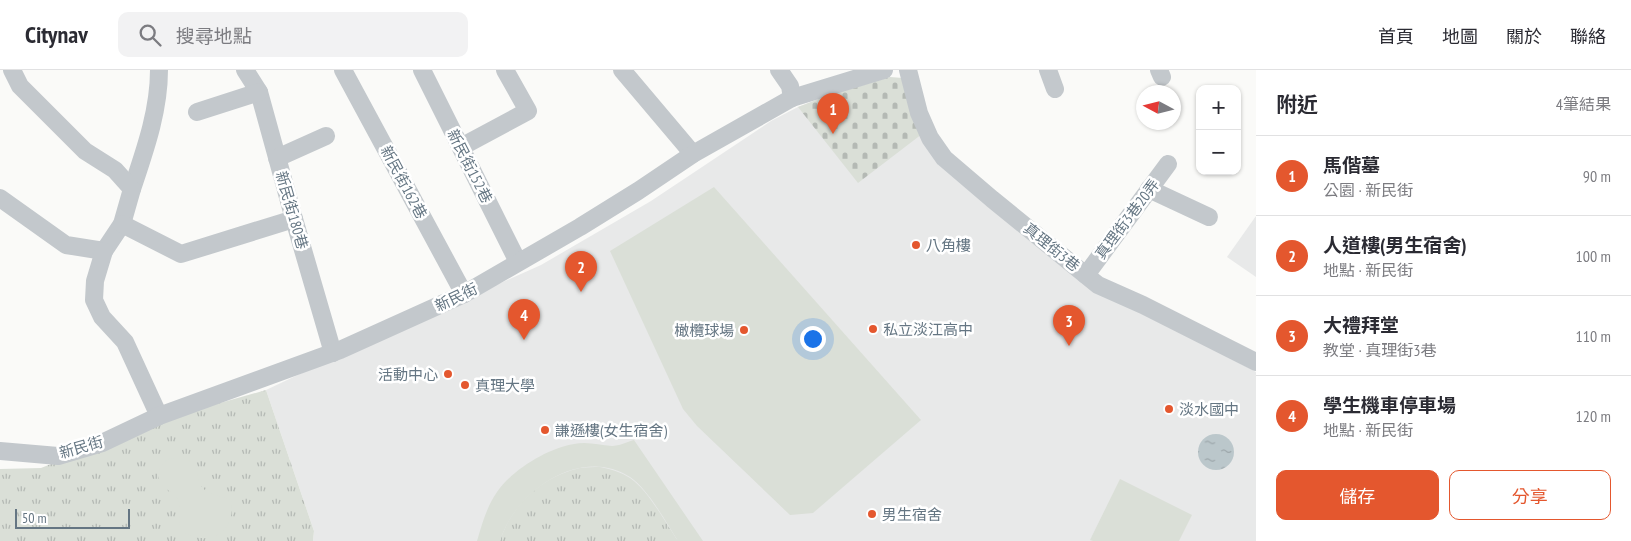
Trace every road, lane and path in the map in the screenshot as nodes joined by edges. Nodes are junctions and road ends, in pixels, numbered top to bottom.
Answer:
1 (12, 70) edge
2 (159, 70) edge
3 (245, 70) edge
4 (343, 70) edge
5 (422, 70) edge
6 (505, 70) edge
7 (622, 70) edge
8 (780, 70) edge
9 (884, 70) edge
10 (908, 70) edge
11 (1048, 70) edge
12 (1055, 89) dead end
13 (259, 92) junction
14 (792, 98) junction
15 (197, 112) dead end
16 (326, 136) dead end
17 (461, 147) junction
18 (693, 154) junction
19 (277, 158) junction
20 (1168, 164) dead end
21 (132, 189) junction
22 (1149, 189) junction
23 (0, 198) edge
24 (1209, 216) dead end
25 (294, 219) junction
26 (122, 224) junction
27 (104, 251) junction
28 (518, 262) junction
29 (1086, 274) junction
30 (464, 294) junction
31 (333, 353) junction
32 (1256, 362) edge
33 (159, 416) junction
34 (0, 451) edge

1 - 21 street
2 - 21 street
3 - 13 street, 新民街180巷
4 - 30 street, 新民街162巷
5 - 17 street, 新民街152巷
6 - 17 street
7 - 18 street
8 - 14 street
9 - 14 street, 新民街
10 - 29 street, 真理街3巷
11 - 12 street
13 - 15 street
13 - 19 street, 新民街180巷
14 - 18 street, 新民街
16 - 19 street
17 - 28 street, 新民街152巷
18 - 28 street, 新民街
19 - 25 street, 新民街180巷
20 - 22 street, 真理街3巷20弄
21 - 26 street
22 - 24 street
22 - 29 street, 真理街3巷20弄
23 - 27 street
25 - 26 street
25 - 31 street, 新民街180巷
26 - 27 street
27 - 33 street
28 - 30 street, 新民街
29 - 32 street, 真理街3巷
30 - 31 street, 新民街
31 - 33 street, 新民街
33 - 34 street, 新民街

